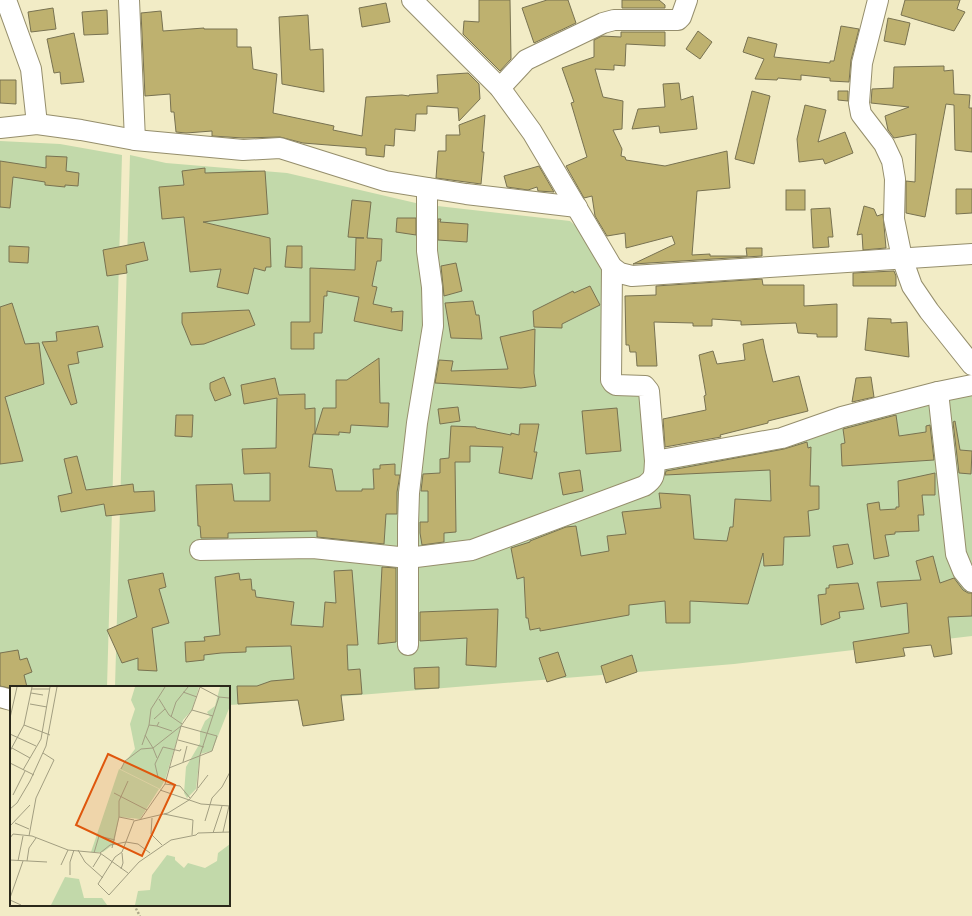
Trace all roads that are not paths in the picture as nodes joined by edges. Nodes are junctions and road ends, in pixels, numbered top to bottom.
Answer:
1 (6, 0) edge
2 (129, 0) edge
3 (412, 0) edge
4 (687, 0) edge
5 (878, 0) edge
6 (500, 88) junction
7 (37, 124) junction
8 (0, 128) edge
9 (135, 140) junction
10 (428, 188) junction
11 (577, 207) junction
12 (972, 254) edge
13 (902, 258) junction
14 (612, 267) junction
15 (972, 365) edge
16 (972, 385) edge
17 (938, 392) junction
18 (655, 461) junction
19 (200, 550) dead end
20 (408, 558) junction
21 (972, 582) edge
22 (408, 645) dead end
23 (0, 696) edge
24 (10, 700) edge

1 - 7 street
2 - 9 street
3 - 6 street
4 - 6 street
5 - 13 street
6 - 11 street
7 - 8 street
7 - 9 street
9 - 10 street
10 - 11 street
10 - 20 street
11 - 14 street
12 - 13 street
13 - 14 street
13 - 15 street
14 - 18 street
16 - 17 street
17 - 18 street
17 - 21 street
18 - 20 street
19 - 20 street
20 - 22 street
23 - 24 street

